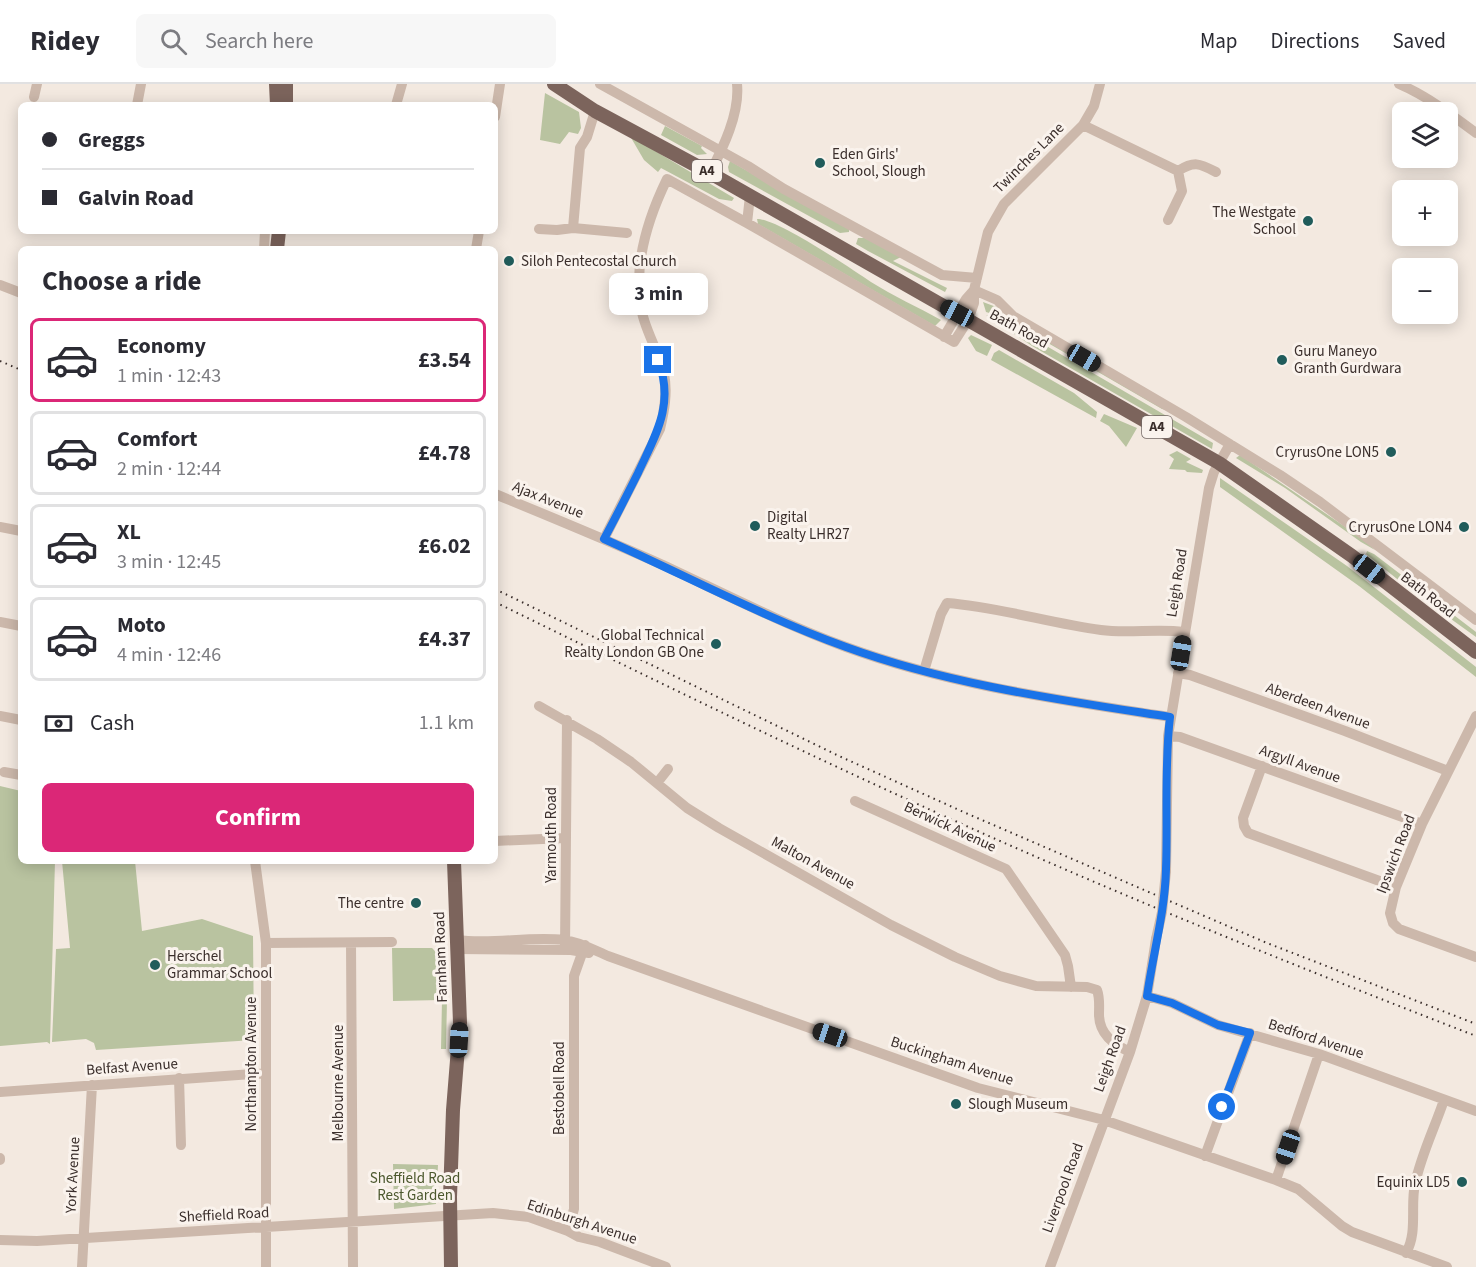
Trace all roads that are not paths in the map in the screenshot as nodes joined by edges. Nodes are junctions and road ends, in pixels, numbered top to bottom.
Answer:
1 (37, 84) edge
2 (141, 84) edge
3 (276, 84) edge
4 (286, 84) edge
5 (402, 84) edge
6 (500, 84) edge
7 (554, 84) edge
8 (600, 84) edge
9 (737, 84) edge
10 (1100, 84) edge
11 (1399, 84) edge
12 (1414, 87) edge
13 (34, 97) dead end
14 (138, 102) edge
15 (278, 102) edge
16 (286, 102) edge
17 (397, 102) edge
18 (497, 102) edge
19 (595, 111) junction
20 (1083, 125) junction
21 (1476, 134) edge
22 (721, 151) junction
23 (1178, 171) junction
24 (1216, 172) dead end
25 (710, 173) junction
26 (750, 196) junction
27 (1168, 220) dead end
28 (747, 223) junction
29 (573, 228) junction
30 (539, 229) dead end
31 (627, 233) dead end
32 (977, 278) junction
33 (0, 285) edge
34 (974, 290) junction
35 (18, 291) edge
36 (963, 316) junction
37 (1230, 444) junction
38 (1219, 463) junction
39 (498, 495) edge
40 (0, 527) edge
41 (18, 530) edge
42 (604, 539) junction
43 (1476, 620) edge
44 (0, 622) edge
45 (18, 625) edge
46 (1184, 632) junction
47 (1476, 652) edge
48 (924, 671) junction
49 (1178, 673) junction
50 (539, 706) dead end
51 (0, 716) edge
52 (1476, 716) edge
53 (1170, 717) junction
54 (18, 719) edge
55 (567, 720) junction
56 (1168, 736) junction
57 (1262, 766) junction
58 (668, 769) dead end
59 (1448, 771) junction
60 (4, 772) dead end
61 (18, 774) edge
62 (657, 783) junction
63 (855, 801) dead end
64 (1422, 824) junction
65 (566, 838) junction
66 (498, 841) edge
67 (255, 864) edge
68 (454, 864) edge
69 (1396, 887) junction
70 (392, 942) dead end
71 (266, 943) junction
72 (351, 943) junction
73 (457, 945) junction
74 (565, 945) junction
75 (584, 949) junction
76 (1476, 957) edge
77 (1071, 987) junction
78 (1147, 996) junction
79 (1250, 1033) junction
80 (1130, 1052) junction
81 (1319, 1054) junction
82 (266, 1073) junction
83 (179, 1078) junction
84 (92, 1085) junction
85 (0, 1092) edge
86 (1444, 1100) junction
87 (1476, 1112) edge
88 (1104, 1120) junction
89 (181, 1145) dead end
90 (1205, 1156) junction
91 (1276, 1180) junction
92 (450, 1216) junction
93 (354, 1222) junction
94 (267, 1227) junction
95 (568, 1231) junction
96 (84, 1238) junction
97 (0, 1240) edge
98 (1406, 1253) junction
99 (82, 1267) edge
100 (266, 1267) edge
101 (353, 1267) edge
102 (451, 1267) edge
103 (666, 1267) edge
104 (1050, 1267) edge
105 (1447, 1267) edge

1 - 13 street
2 - 14 street
3 - 15 main road
4 - 16 main road
5 - 17 street
6 - 18 street
7 - 19 main road, Bath Road / A4
8 - 22 street
9 - 22 street
10 - 20 street, Twinches Lane
11 - 12 street
12 - 21 street
19 - 25 main road, Bath Road / A4
19 - 29 street
20 - 23 street
20 - 32 street, Twinches Lane
22 - 25 street
22 - 32 street
23 - 24 street
23 - 27 street
25 - 26 main road, Bath Road / A4
26 - 28 street
26 - 36 main road, Bath Road / A4
28 - 36 street
28 - 42 street
29 - 30 street
29 - 31 street
32 - 34 street, Twinches Lane
33 - 35 street
34 - 36 street, Twinches Lane
34 - 37 street
36 - 38 main road, Bath Road / A4
37 - 38 street, Leigh Road
37 - 43 street
38 - 46 street, Leigh Road
38 - 47 main road, Bath Road / A4
39 - 42 street, Ajax Avenue
40 - 41 street
42 - 48 street, Ajax Avenue
44 - 45 street
46 - 48 street
46 - 49 street, Leigh Road
48 - 53 street, Ajax Avenue
49 - 53 street, Leigh Road
49 - 59 street, Aberdeen Avenue
50 - 55 street, Malton Avenue
51 - 54 street
52 - 59 street, Ipswich Road
53 - 56 street, Leigh Road
55 - 62 street, Malton Avenue
55 - 65 street, Yarmouth Road
56 - 57 street, Argyll Avenue
56 - 78 street, Leigh Road, bridge
57 - 64 street, Argyll Avenue
57 - 69 street
58 - 62 street
59 - 64 street, Ipswich Road
60 - 61 street
62 - 77 street, Malton Avenue
63 - 77 street, Berwick Avenue
64 - 69 street, Ipswich Road
65 - 66 street
65 - 74 street, Yarmouth Road
67 - 71 street, Northampton Avenue
68 - 73 main road, Farnham Road
69 - 76 street, Ipswich Road
70 - 72 street
71 - 72 street
71 - 82 street, Northampton Avenue
72 - 93 street, Melbourne Avenue
73 - 74 street, Buckingham Avenue
73 - 92 main road, Farnham Road
74 - 75 street, Buckingham Avenue
75 - 88 street, Buckingham Avenue
75 - 95 street, Bestobell Road
77 - 80 street, Malton Avenue
78 - 79 street, Bedford Avenue
78 - 80 street, Leigh Road
79 - 81 street, Bedford Avenue
79 - 90 street
80 - 88 street, Leigh Road
81 - 86 street, Bedford Avenue
81 - 91 street
82 - 83 street, Belfast Avenue
82 - 94 street, Northampton Avenue
83 - 84 street, Belfast Avenue
83 - 89 street
84 - 85 street, Belfast Avenue
84 - 96 street, York Avenue
86 - 87 street, Bedford Avenue
86 - 98 street
88 - 90 street, Buckingham Avenue
88 - 104 street, Liverpool Road
90 - 91 street, Buckingham Avenue
91 - 98 street, Buckingham Avenue
92 - 93 street, Sheffield Road
92 - 95 street, Edinburgh Avenue
92 - 102 main road, Farnham Road
93 - 94 street, Sheffield Road
93 - 101 street, Melbourne Avenue
94 - 96 street, Sheffield Road
94 - 100 street, Northampton Avenue
95 - 103 street, Edinburgh Avenue
96 - 97 street, Sheffield Road
96 - 99 street, York Avenue
98 - 105 street, Buckingham Avenue

